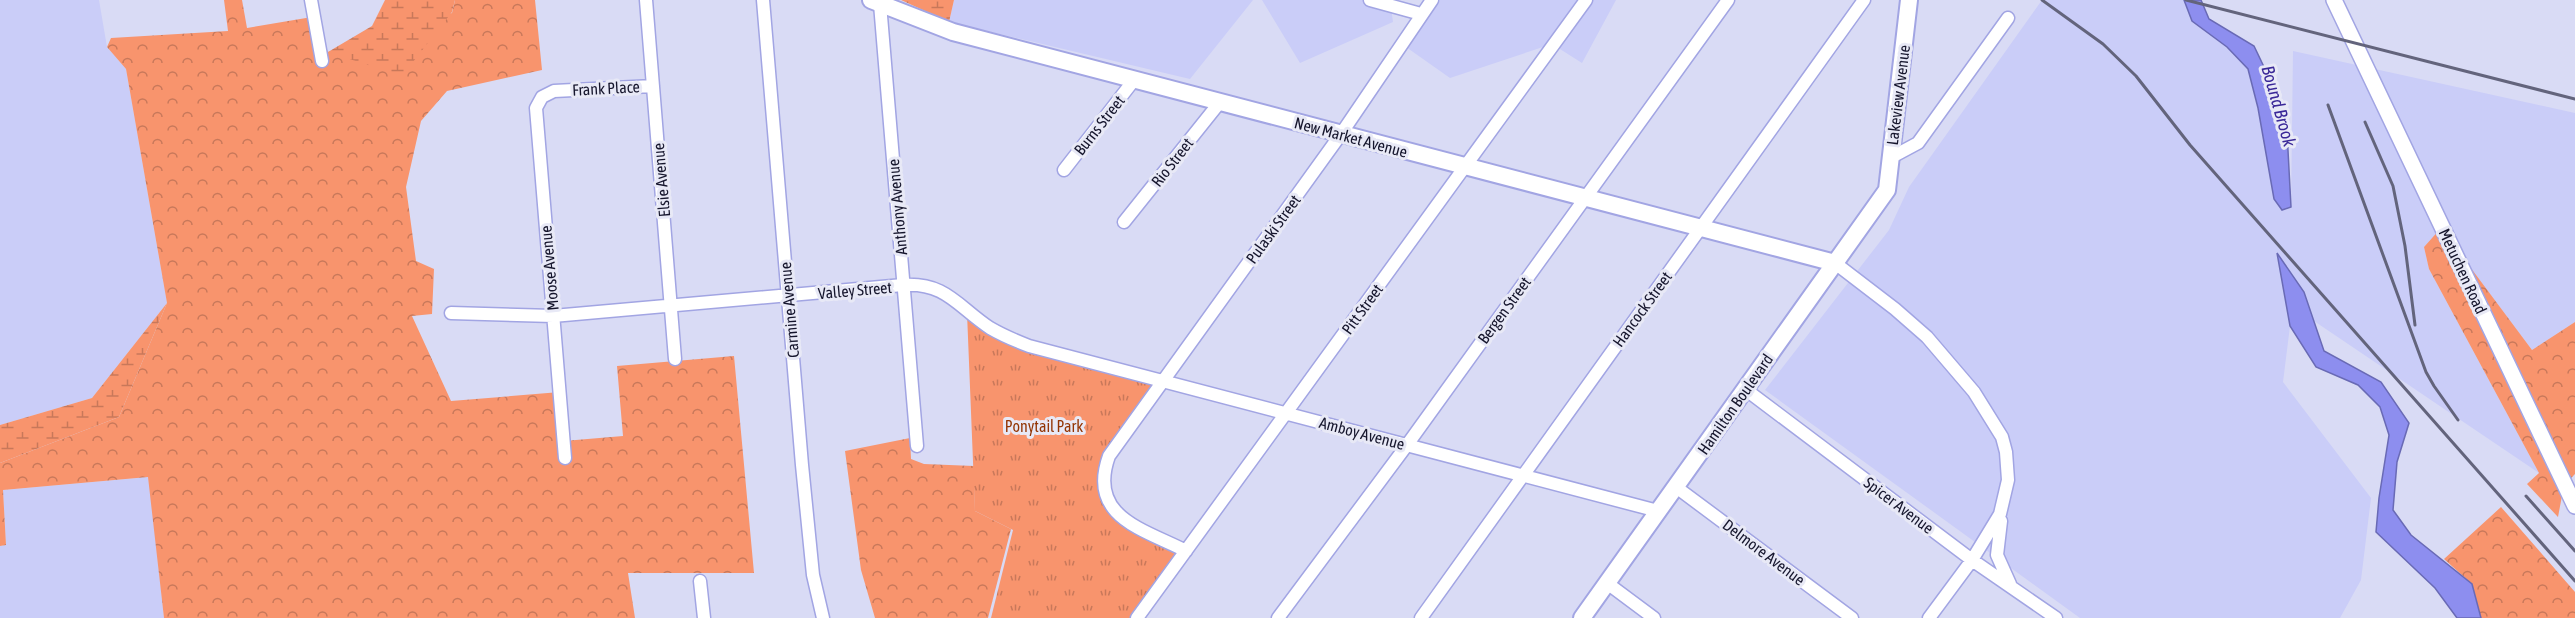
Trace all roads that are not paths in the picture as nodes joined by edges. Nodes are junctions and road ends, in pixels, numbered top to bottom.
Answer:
1 (311, 0) edge
2 (646, 0) edge
3 (763, 0) edge
4 (1370, 0) edge
5 (1432, 0) edge
6 (1586, 0) edge
7 (1728, 0) edge
8 (1864, 0) edge
9 (1909, 0) edge
10 (2334, 0) edge
11 (875, 2) edge
12 (1421, 14) junction
13 (2008, 18) dead end
14 (322, 60) dead end
15 (1134, 80) junction
16 (653, 86) junction
17 (558, 91) joint
18 (1220, 102) junction
19 (1341, 134) junction
20 (1890, 158) junction
21 (1465, 166) junction
22 (1064, 171) dead end
23 (1887, 190) joint
24 (1585, 198) junction
25 (1124, 222) dead end
26 (1700, 228) junction
27 (1835, 263) junction
28 (903, 285) junction
29 (788, 295) junction
30 (671, 306) junction
31 (451, 313) dead end
32 (553, 316) junction
33 (1066, 355) joint
34 (675, 359) dead end
35 (1164, 381) junction
36 (1745, 389) junction
37 (1286, 413) junction
38 (1407, 445) junction
39 (917, 446) dead end
40 (565, 458) dead end
41 (1522, 476) junction
42 (1676, 487) junction
43 (2575, 507) edge
44 (1658, 511) junction
45 (2000, 514) junction
46 (1186, 550) junction
47 (1972, 560) junction
48 (700, 581) dead end
49 (1607, 583) junction
50 (2012, 588) junction
51 (704, 618) edge
52 (823, 618) edge
53 (1137, 618) edge
54 (1278, 618) edge
55 (1421, 618) edge
56 (1582, 618) edge
57 (1654, 618) edge
58 (1852, 618) edge
59 (1929, 618) edge
60 (2056, 618) edge

1 - 14 street
2 - 16 street, Elsie Avenue
3 - 29 street, Carmine Avenue
4 - 12 street
5 - 12 street, Pulaski Street
6 - 21 street, Pitt Street
7 - 24 street, Bergen Street
8 - 26 street, Hancock Street
9 - 20 main road, Lakeview Avenue
10 - 43 street, Metuchen Road
11 - 15 main road, New Market Avenue
11 - 28 street, Anthony Avenue
12 - 19 street, Pulaski Street
13 - 20 street
15 - 18 main road, New Market Avenue
15 - 22 street, Burns Street
16 - 17 street, Frank Place
16 - 30 street, Elsie Avenue
17 - 32 street, Moose Avenue
18 - 19 main road, New Market Avenue
18 - 25 street, Rio Street
19 - 21 main road, New Market Avenue
19 - 35 street, Pulaski Street
20 - 23 main road, Lakeview Avenue
21 - 24 main road, New Market Avenue
21 - 37 street, Pitt Street
23 - 27 main road, Hamilton Boulevard
24 - 26 main road, New Market Avenue
24 - 38 street, Bergen Street
26 - 27 main road, New Market Avenue
26 - 41 street, Hancock Street
27 - 36 main road, Hamilton Boulevard
27 - 45 street
28 - 29 street, Valley Street
28 - 33 street, Valley Street
28 - 39 street, Anthony Avenue
29 - 30 street, Valley Street
29 - 52 street, Carmine Avenue
30 - 32 street, Valley Street
30 - 34 street, Elsie Avenue
31 - 32 street, Valley Street
32 - 40 street, Moose Avenue
33 - 35 street, Amboy Avenue
35 - 37 street, Amboy Avenue
35 - 46 street, Pulaski Street
36 - 42 main road, Hamilton Boulevard
36 - 47 street, Spicer Avenue
37 - 38 street, Amboy Avenue
37 - 46 street, Pitt Street
38 - 41 street, Amboy Avenue
38 - 54 street, Bergen Street
41 - 44 street, Amboy Avenue
41 - 55 street, Hancock Street
42 - 44 main road, Hamilton Boulevard
42 - 58 street, Delmore Avenue
44 - 49 main road, Hamilton Boulevard
45 - 47 street
45 - 50 street
46 - 53 street, Pitt Street
47 - 50 street, Spicer Avenue
47 - 59 street
48 - 51 street
49 - 56 main road, Hamilton Boulevard
49 - 57 street
50 - 60 street, Spicer Avenue

